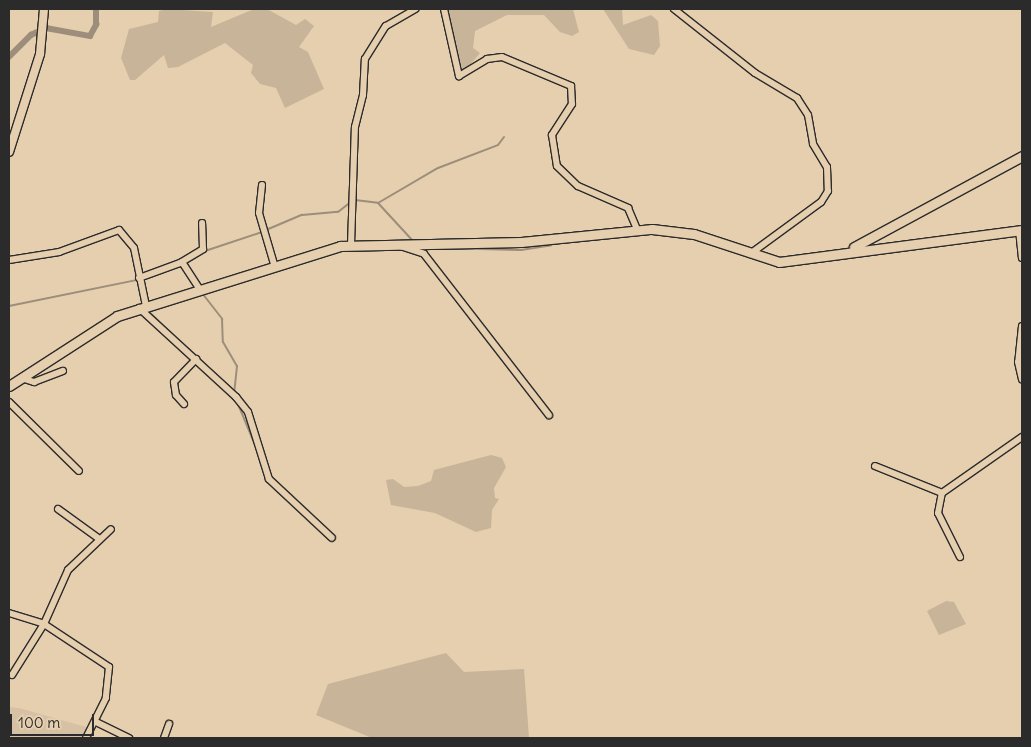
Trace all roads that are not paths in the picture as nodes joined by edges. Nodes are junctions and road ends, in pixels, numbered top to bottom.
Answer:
1 (44, 9) edge
2 (416, 9) edge
3 (444, 9) edge
4 (674, 9) edge
5 (9, 152) edge
6 (1022, 156) edge
7 (262, 185) dead end
8 (202, 223) dead end
9 (637, 228) junction
10 (1021, 230) edge
11 (386, 242) junction
12 (351, 245) junction
13 (850, 250) junction
14 (750, 254) junction
15 (1022, 258) edge
16 (9, 260) edge
17 (182, 262) junction
18 (274, 264) junction
19 (139, 281) junction
20 (199, 287) junction
21 (144, 307) junction
22 (1022, 326) edge
23 (196, 359) junction
24 (63, 371) dead end
25 (21, 378) junction
26 (1022, 380) edge
27 (9, 386) edge
28 (9, 402) edge
29 (184, 404) dead end
30 (548, 415) dead end
31 (1022, 437) edge
32 (875, 466) dead end
33 (79, 471) dead end
34 (942, 493) junction
35 (58, 509) dead end
36 (111, 528) dead end
37 (98, 538) junction
38 (332, 538) dead end
39 (960, 557) dead end
40 (9, 613) edge
41 (44, 624) junction
42 (12, 675) dead end
43 (96, 722) junction
44 (169, 724) dead end
45 (86, 738) edge
46 (129, 738) edge
47 (164, 738) edge

1 - 5 street
2 - 12 street
3 - 9 street
4 - 14 street
6 - 13 main road
7 - 18 street
8 - 17 street
9 - 11 main road
9 - 14 main road
10 - 13 main road
10 - 15 street
11 - 12 main road
11 - 30 street
12 - 18 main road
13 - 14 main road
16 - 19 street
17 - 19 street
17 - 20 street
18 - 20 main road
19 - 21 street
20 - 21 main road
21 - 23 street
21 - 25 main road
22 - 26 street
23 - 29 street
23 - 38 street
24 - 25 street
25 - 27 main road
28 - 33 street
31 - 34 street
32 - 34 street
34 - 39 street
35 - 37 street
36 - 37 street
37 - 41 street
40 - 41 street
41 - 42 street
41 - 43 street
43 - 45 street
43 - 46 street
44 - 47 street

